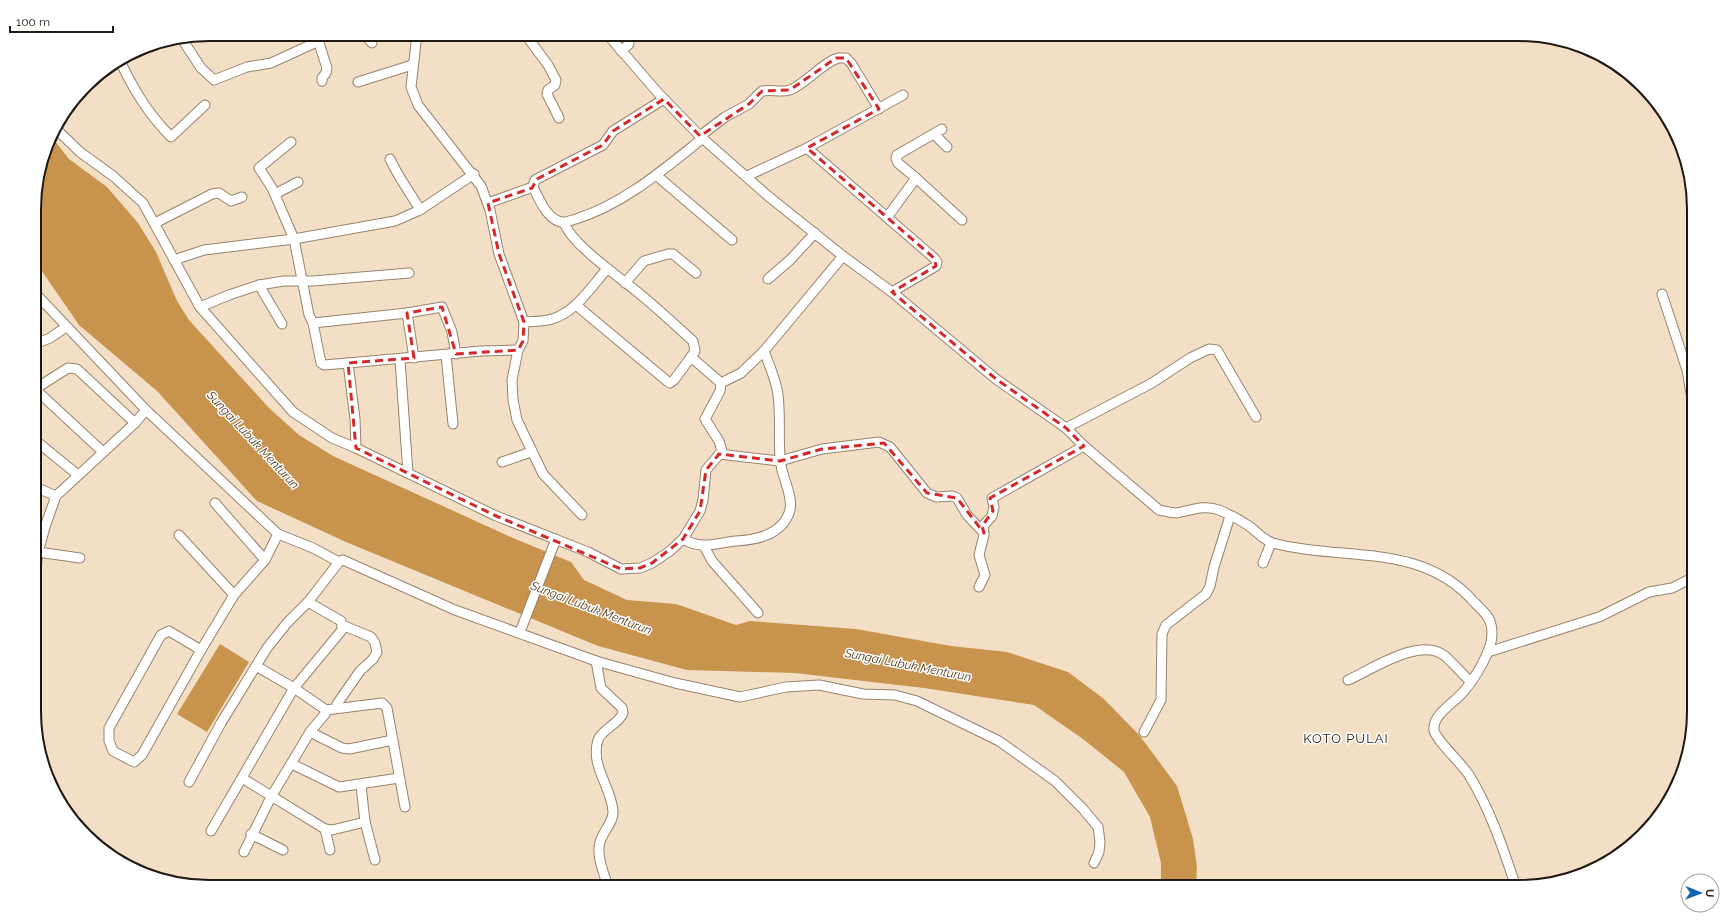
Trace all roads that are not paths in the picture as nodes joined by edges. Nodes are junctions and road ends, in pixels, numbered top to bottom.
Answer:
1 (311, 41) edge
2 (318, 41) edge
3 (416, 41) edge
4 (530, 41) edge
5 (613, 41) edge
6 (629, 41) edge
7 (184, 42) edge
8 (621, 51) junction
9 (122, 65) edge
10 (412, 65) junction
11 (322, 81) dead end
12 (358, 82) dead end
13 (903, 95) dead end
14 (664, 99) junction
15 (205, 105) dead end
16 (879, 109) junction
17 (559, 118) dead end
18 (942, 128) dead end
19 (59, 132) edge
20 (934, 134) junction
21 (702, 137) junction
22 (291, 142) dead end
23 (947, 147) dead end
24 (807, 148) junction
25 (390, 159) dead end
26 (474, 174) junction
27 (656, 175) junction
28 (747, 176) junction
29 (916, 178) junction
30 (298, 182) dead end
31 (533, 187) junction
32 (275, 194) junction
33 (242, 197) dead end
34 (488, 203) junction
35 (420, 210) junction
36 (888, 216) junction
37 (962, 220) dead end
38 (564, 222) junction
39 (155, 223) junction
40 (814, 233) junction
41 (294, 239) junction
42 (732, 240) dead end
43 (843, 256) junction
44 (174, 260) junction
45 (607, 269) junction
46 (409, 273) dead end
47 (696, 273) dead end
48 (768, 279) dead end
49 (303, 282) junction
50 (625, 282) junction
51 (259, 285) junction
52 (892, 292) junction
53 (1662, 294) dead end
54 (41, 300) edge
55 (576, 305) junction
56 (200, 307) junction
57 (407, 313) junction
58 (524, 322) junction
59 (282, 324) dead end
60 (313, 324) junction
61 (69, 330) junction
62 (41, 342) edge
63 (518, 350) junction
64 (764, 351) junction
65 (456, 354) junction
66 (446, 355) junction
67 (691, 357) junction
68 (414, 358) junction
69 (400, 360) junction
70 (348, 363) junction
71 (1687, 370) edge
72 (721, 383) junction
73 (41, 385) edge
74 (41, 395) edge
75 (146, 410) junction
76 (1256, 417) dead end
77 (135, 423) junction
78 (453, 424) dead end
79 (1066, 428) junction
80 (41, 445) edge
81 (1084, 446) junction
82 (356, 448) junction
83 (103, 452) junction
84 (531, 452) junction
85 (719, 454) junction
86 (780, 461) junction
87 (502, 462) dead end
88 (408, 474) junction
89 (78, 475) junction
90 (41, 490) edge
91 (56, 496) junction
92 (215, 503) dead end
93 (582, 515) dead end
94 (1230, 516) junction
95 (41, 524) edge
96 (46, 524) junction
97 (984, 533) junction
98 (179, 534) dead end
99 (278, 534) junction
100 (683, 538) junction
101 (555, 542) junction
102 (41, 543) edge
103 (1271, 543) junction
104 (704, 546) junction
105 (41, 558) edge
106 (80, 558) dead end
107 (265, 560) junction
108 (339, 562) junction
109 (1263, 563) dead end
110 (1687, 580) edge
111 (978, 587) dead end
112 (234, 595) junction
113 (308, 602) junction
114 (758, 613) dead end
115 (342, 625) junction
116 (521, 629) junction
117 (200, 650) junction
118 (1488, 652) junction
119 (596, 660) junction
120 (256, 666) junction
121 (1348, 680) dead end
122 (1471, 682) junction
123 (294, 688) junction
124 (338, 708) junction
125 (326, 710) junction
126 (310, 732) junction
127 (1144, 732) dead end
128 (393, 740) junction
129 (292, 764) junction
130 (242, 778) junction
131 (399, 778) junction
132 (190, 782) dead end
133 (361, 785) junction
134 (271, 796) junction
135 (405, 807) dead end
136 (365, 822) junction
137 (325, 829) junction
138 (211, 831) dead end
139 (252, 834) junction
140 (283, 850) dead end
141 (330, 850) dead end
142 (244, 852) dead end
143 (374, 860) dead end
144 (1094, 863) dead end
145 (606, 880) edge
146 (1514, 880) edge

1 - 7 street
2 - 11 street
3 - 10 street
4 - 17 street
5 - 8 street
6 - 8 street
8 - 14 street
9 - 15 street
10 - 12 street
10 - 26 street
13 - 16 street
14 - 21 street
14 - 31 street
16 - 21 street
16 - 24 street
18 - 20 street
19 - 39 street
20 - 23 street
20 - 29 street
21 - 27 street
21 - 28 street
22 - 32 street
24 - 28 street
24 - 36 street
25 - 35 street
26 - 34 street
26 - 35 street
27 - 38 street
27 - 42 street
28 - 40 street
29 - 36 street
29 - 37 street
30 - 32 street
31 - 34 street
31 - 38 street
32 - 41 street
33 - 39 street
34 - 58 street
35 - 41 street
36 - 52 street
38 - 45 street
39 - 44 street
40 - 43 street
40 - 48 street
41 - 44 street
41 - 49 street
43 - 52 street
43 - 64 street
44 - 56 street
45 - 50 street
45 - 55 street
46 - 49 street
47 - 50 street
49 - 51 street
49 - 60 street
50 - 67 street
51 - 56 street
51 - 59 street
52 - 79 street
53 - 71 street
54 - 61 street
55 - 58 street
55 - 67 street
56 - 82 street
57 - 60 street
57 - 65 street
57 - 68 street
58 - 63 street
60 - 70 street
61 - 62 street
61 - 75 street
63 - 65 street
63 - 84 street
64 - 72 street
64 - 86 street
65 - 66 street
66 - 68 street
66 - 78 street
67 - 72 street
68 - 69 street
69 - 70 street
69 - 88 street
70 - 82 street
72 - 85 street
73 - 77 street
74 - 83 street
75 - 77 street
75 - 99 street
76 - 79 street
77 - 83 street
79 - 81 street
80 - 89 street
81 - 94 street
81 - 97 street
82 - 88 street
83 - 89 street
84 - 87 street
84 - 93 street
85 - 86 street
85 - 100 street
86 - 97 street
86 - 104 street
88 - 101 street
89 - 91 street
90 - 91 street
91 - 96 street
92 - 107 street
94 - 103 street
94 - 127 street
95 - 96 street
96 - 102 street
97 - 111 street
98 - 112 street
99 - 107 street
99 - 108 street
100 - 101 street
100 - 104 street
101 - 116 street
103 - 109 street
103 - 118 street
104 - 114 street
105 - 106 street
107 - 112 street
108 - 113 street
108 - 116 street
110 - 118 street
112 - 117 street
113 - 115 street
113 - 120 street
115 - 123 street
115 - 124 street
116 - 119 street
117 - 117 street
118 - 122 street
119 - 144 street
119 - 145 street
120 - 123 street
120 - 132 street
121 - 122 street
122 - 146 street
123 - 125 street
123 - 130 street
124 - 125 street
124 - 128 street
125 - 126 street
126 - 128 street
126 - 129 street
128 - 131 street
129 - 133 street
129 - 134 street
130 - 134 street
130 - 138 street
131 - 133 street
131 - 135 street
133 - 136 street
134 - 137 street
134 - 139 street
136 - 137 street
136 - 143 street
137 - 141 street
139 - 140 street
139 - 142 street

